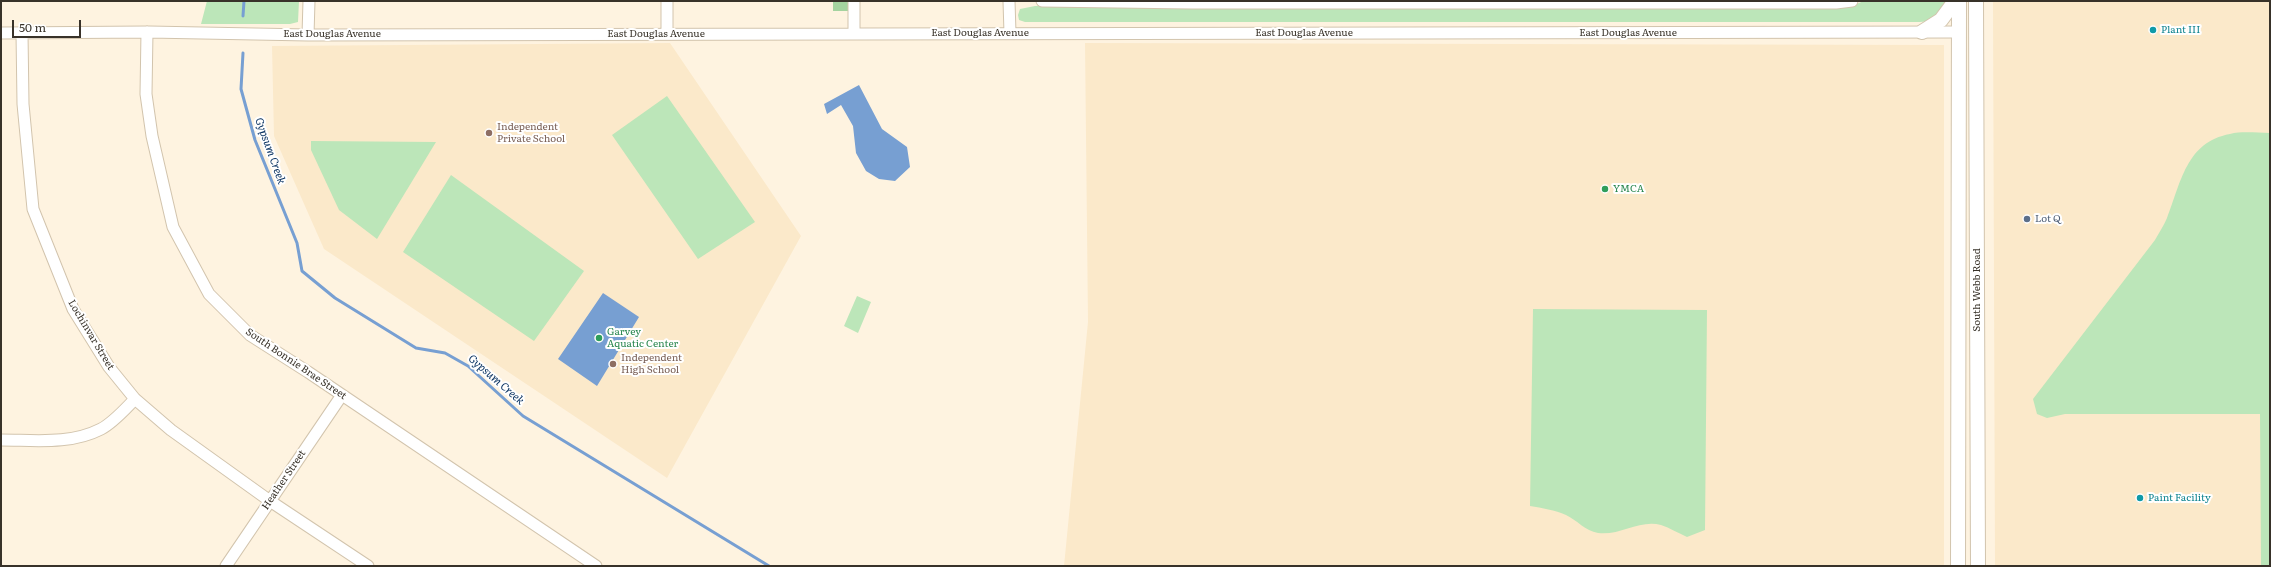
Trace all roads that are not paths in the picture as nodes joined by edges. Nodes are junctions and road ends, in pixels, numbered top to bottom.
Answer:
1 (309, 1) edge
2 (667, 1) edge
3 (854, 1) edge
4 (1010, 1) edge
5 (1042, 1) edge
6 (1852, 1) edge
7 (1954, 1) edge
8 (1959, 1) edge
9 (1193, 2) edge
10 (1976, 8) edge
11 (147, 32) junction
12 (1922, 32) junction
13 (1958, 32) junction
14 (1, 33) edge
15 (22, 33) junction
16 (1010, 33) junction
17 (667, 34) junction
18 (854, 34) junction
19 (308, 35) junction
20 (1976, 59) junction
21 (1959, 366) junction
22 (1977, 366) junction
23 (342, 395) junction
24 (135, 399) junction
25 (1, 440) edge
26 (270, 501) junction
27 (226, 566) edge
28 (368, 566) edge
29 (596, 566) edge
30 (1958, 566) edge
31 (1978, 566) edge

1 - 19 street
2 - 17 street
3 - 18 street
4 - 16 street
5 - 9 street
6 - 9 street
7 - 12 main road
8 - 13 main road, South Webb Road
10 - 13 main road
10 - 20 main road, South Webb Road
11 - 15 street, East Douglas Avenue
11 - 19 street, East Douglas Avenue
11 - 23 street, South Bonnie Brae Street
12 - 13 street, East Douglas Avenue
12 - 16 street, East Douglas Avenue
13 - 20 main road
13 - 21 main road, South Webb Road
14 - 15 street, East Douglas Avenue
15 - 24 street, Lochinvar Street
16 - 18 street, East Douglas Avenue
17 - 18 street, East Douglas Avenue
17 - 19 street, East Douglas Avenue
20 - 22 main road, South Webb Road
21 - 22 main road
21 - 30 main road, South Webb Road
22 - 31 main road, South Webb Road
23 - 26 street, Heather Street
23 - 29 street, South Bonnie Brae Street
24 - 25 street
24 - 26 street, Lochinvar Street
26 - 27 street, Heather Street
26 - 28 street, Lochinvar Street

